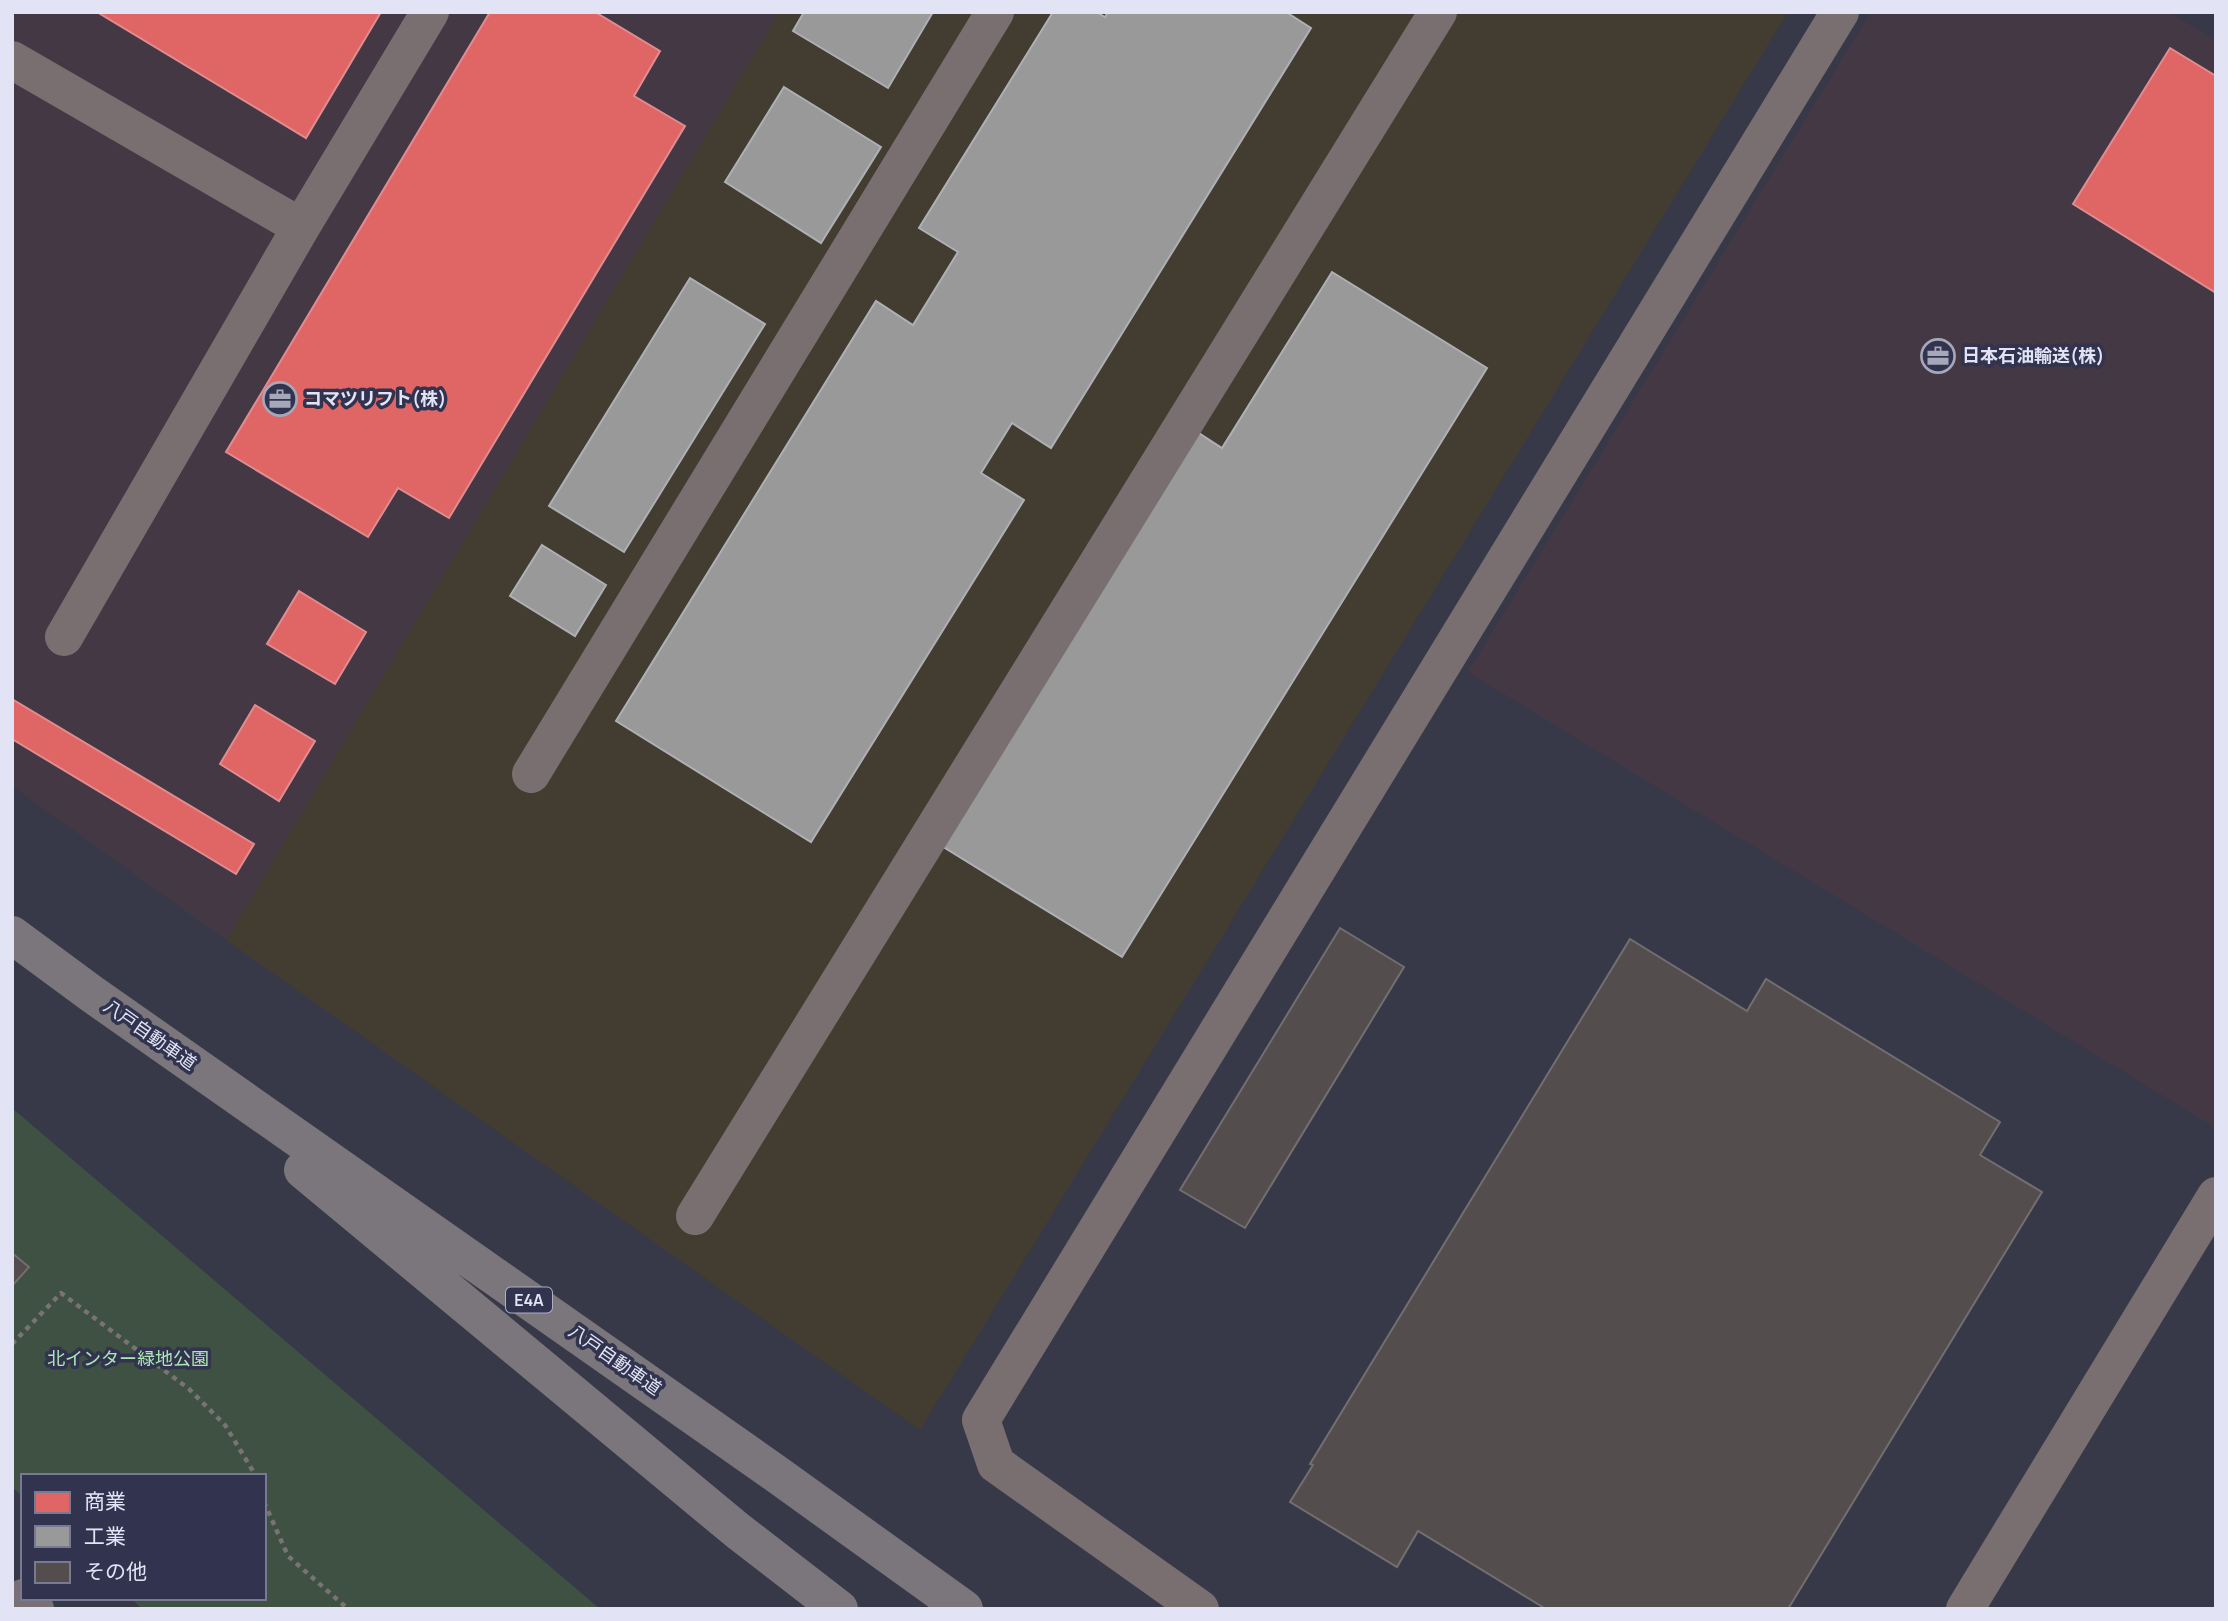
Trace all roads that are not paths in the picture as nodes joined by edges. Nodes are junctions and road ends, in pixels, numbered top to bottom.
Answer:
1 (430, 12) edge
2 (995, 12) edge
3 (1438, 12) edge
4 (1840, 12) edge
5 (12, 60) edge
6 (301, 227) junction
7 (64, 637) dead end
8 (531, 774) dead end
9 (12, 935) edge
10 (92, 994) junction
11 (2216, 1196) edge
12 (695, 1216) dead end
13 (839, 1609) edge
14 (964, 1609) edge
15 (1200, 1609) edge
16 (1965, 1609) edge

1 - 6 street
2 - 8 street
3 - 12 street
4 - 15 street
5 - 6 street
6 - 7 street
9 - 10 highway, 八戸自動車道 / E4A
10 - 13 highway, 八戸自動車道 / E4A
10 - 14 highway, 八戸自動車道 / E4A
11 - 16 street

